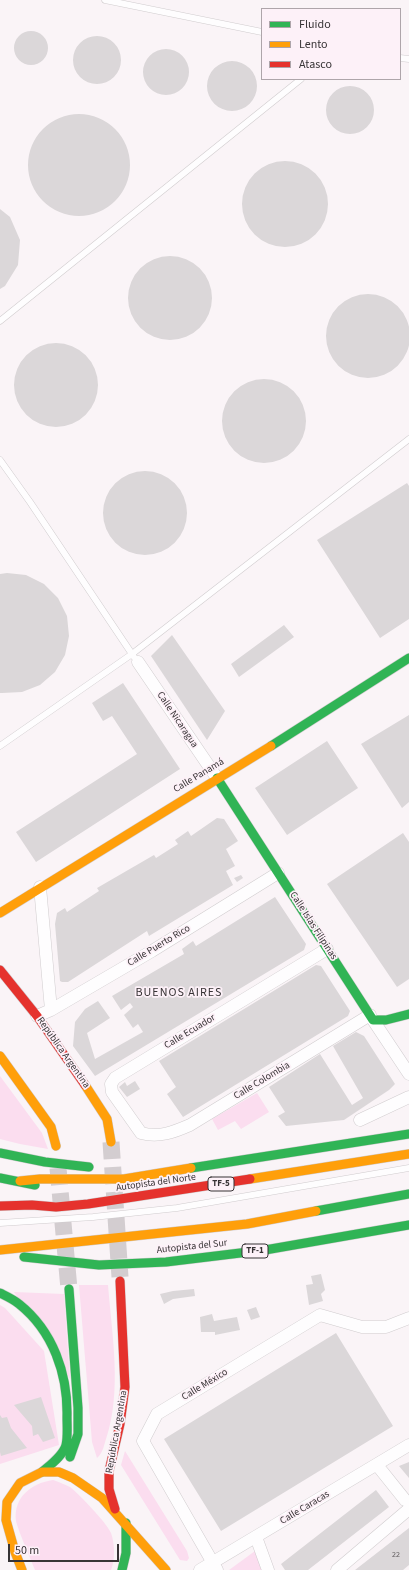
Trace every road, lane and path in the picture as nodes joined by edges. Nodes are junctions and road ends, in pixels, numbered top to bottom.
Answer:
1 (105, 0) edge
2 (261, 32) edge
3 (300, 80) edge
4 (0, 321) edge
5 (409, 439) edge
6 (0, 460) edge
7 (135, 658) junction
8 (409, 658) edge
9 (0, 746) edge
10 (217, 778) junction
11 (278, 873) junction
12 (40, 887) junction
13 (2, 912) edge
14 (0, 919) edge
15 (327, 948) junction
16 (0, 970) edge
17 (51, 1010) junction
18 (409, 1014) edge
19 (37, 1016) junction
20 (372, 1017) junction
21 (0, 1056) edge
22 (409, 1074) edge
23 (409, 1097) edge
24 (360, 1120) dead end
25 (409, 1134) edge
26 (148, 1135) joint
27 (111, 1142) tunnel mouth
28 (56, 1146) dead end
29 (0, 1153) edge
30 (409, 1154) edge
31 (139, 1167) dead end
32 (206, 1167) junction
33 (102, 1168) dead end
34 (409, 1168) edge
35 (0, 1178) edge
36 (20, 1181) junction
37 (67, 1188) dead end
38 (111, 1189) dead end
39 (409, 1194) edge
40 (48, 1196) dead end
41 (32, 1205) junction
42 (0, 1206) edge
43 (0, 1223) edge
44 (409, 1225) edge
45 (0, 1250) edge
46 (0, 1254) edge
47 (120, 1281) tunnel mouth
48 (69, 1289) tunnel mouth
49 (0, 1292) edge
50 (409, 1318) edge
51 (409, 1445) edge
52 (377, 1466) junction
53 (42, 1472) junction
54 (59, 1472) junction
55 (409, 1502) edge
56 (3, 1507) edge
57 (409, 1509) edge
58 (116, 1511) junction
59 (126, 1523) junction
60 (256, 1537) junction
61 (215, 1566) edge
62 (22, 1570) edge
63 (122, 1570) edge
64 (166, 1570) edge
65 (200, 1570) edge
66 (268, 1570) edge
67 (337, 1570) edge

1 - 2 lane
3 - 4 lane
5 - 7 lane
6 - 7 lane
7 - 9 lane
7 - 10 street, Calle Nicaragua
8 - 10 main road, Calle Panamá
10 - 11 main road, Calle Islas Filipinas
10 - 12 main road, Calle Panamá
11 - 15 main road, Calle Islas Filipinas
11 - 17 street, Calle Puerto Rico
12 - 13 main road, Calle Panamá
12 - 17 street, República Argentina
13 - 14 main road
15 - 20 main road, Calle Islas Filipinas
15 - 26 street, Calle Ecuador
16 - 19 main road, República Argentina
17 - 19 street, Calle Puerto Rico
18 - 20 main road
19 - 27 main road, República Argentina
20 - 22 street, Calle Islas Filipinas
20 - 26 street, Calle Colombia
21 - 28 main road
23 - 24 street
25 - 32 main road
29 - 33 main road
30 - 41 main road, Autopista del Norte / TF-5
31 - 32 main road
32 - 36 main road
32 - 38 main road
34 - 43 lane
35 - 36 main road
36 - 37 main road
39 - 45 main road
40 - 41 main road
41 - 42 main road, Autopista del Norte / TF-5
44 - 46 main road, Autopista del Sur / TF-1
47 - 58 main road, República Argentina
48 - 54 main road
49 - 53 main road
50 - 61 street, Calle México
51 - 52 street, Calle Caracas
52 - 55 street
52 - 60 street, Calle Caracas
53 - 54 main road
53 - 56 main road
54 - 58 main road
56 - 62 main road
57 - 67 street
58 - 59 main road
59 - 63 main road
59 - 64 main road
60 - 61 street, Calle Caracas
60 - 66 street
61 - 65 street, Calle Caracas

